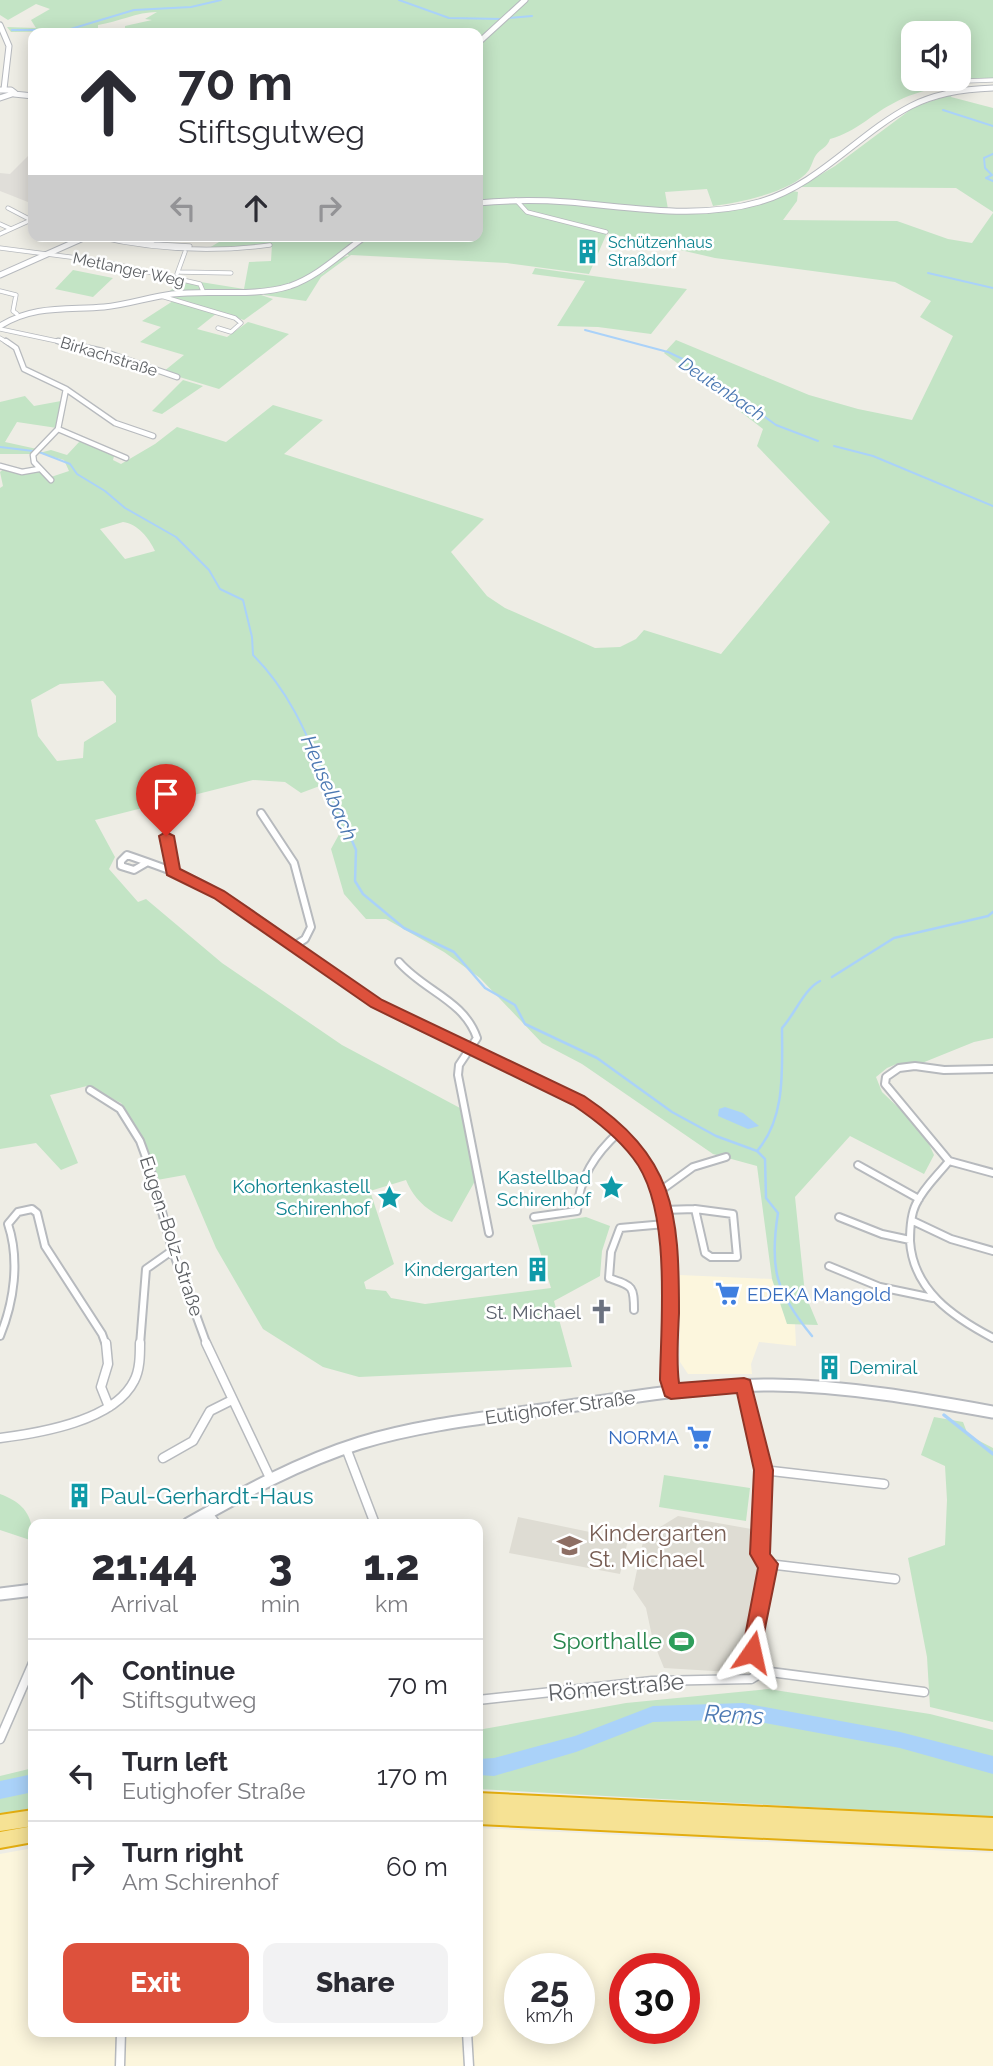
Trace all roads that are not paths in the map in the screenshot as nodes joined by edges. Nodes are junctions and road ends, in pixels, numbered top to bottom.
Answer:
1 (525, 0) edge
2 (0, 25) edge
3 (483, 38) edge
4 (993, 80) edge
5 (971, 81) edge
6 (971, 85) edge
7 (993, 88) edge
8 (981, 89) junction
9 (2, 90) edge
10 (971, 90) edge
11 (958, 91) edge
12 (14, 94) junction
13 (28, 95) edge
14 (0, 99) edge
15 (516, 200) junction
16 (483, 202) edge
17 (8, 208) dead end
18 (28, 218) edge
19 (28, 221) edge
20 (0, 224) edge
21 (11, 229) junction
22 (606, 232) dead end
23 (0, 234) edge
24 (75, 242) edge
25 (118, 242) edge
26 (148, 242) edge
27 (358, 242) edge
28 (270, 245) dead end
29 (190, 246) dead end
30 (0, 248) edge
31 (50, 252) junction
32 (185, 252) junction
33 (180, 272) junction
34 (230, 273) dead end
35 (0, 275) edge
36 (174, 278) junction
37 (0, 290) edge
38 (203, 291) junction
39 (160, 296) junction
40 (17, 314) junction
41 (0, 328) edge
42 (218, 328) dead end
43 (0, 338) edge
44 (177, 377) dead end
45 (66, 389) junction
46 (58, 429) junction
47 (153, 436) dead end
48 (127, 458) dead end
49 (0, 466) edge
50 (40, 469) junction
51 (51, 480) dead end
52 (261, 813) dead end
53 (166, 836) dead end
54 (146, 863) dead end
55 (173, 872) junction
56 (294, 946) junction
57 (399, 962) dead end
58 (470, 1050) junction
59 (993, 1069) edge
60 (90, 1090) dead end
61 (619, 1132) junction
62 (726, 1157) dead end
63 (949, 1161) junction
64 (858, 1165) dead end
65 (993, 1173) edge
66 (660, 1191) junction
67 (919, 1199) junction
68 (695, 1209) junction
69 (663, 1210) junction
70 (534, 1217) dead end
71 (839, 1217) dead end
72 (913, 1220) junction
73 (665, 1224) junction
74 (489, 1233) dead end
75 (910, 1240) junction
76 (173, 1250) junction
77 (993, 1251) edge
78 (829, 1266) dead end
79 (933, 1298) junction
80 (634, 1310) dead end
81 (0, 1336) edge
82 (993, 1338) edge
83 (744, 1385) junction
84 (671, 1391) junction
85 (230, 1401) junction
86 (109, 1407) junction
87 (993, 1412) edge
88 (0, 1438) edge
89 (346, 1447) junction
90 (163, 1458) dead end
91 (764, 1470) junction
92 (271, 1480) junction
93 (884, 1484) dead end
94 (208, 1513) junction
95 (197, 1519) edge
96 (212, 1519) edge
97 (373, 1519) edge
98 (768, 1564) junction
99 (895, 1579) dead end
100 (28, 1591) edge
101 (0, 1594) edge
102 (755, 1674) junction
103 (28, 1675) edge
104 (924, 1692) dead end
105 (483, 1699) edge
106 (0, 1739) edge
107 (483, 1801) edge
108 (483, 1816) edge
109 (28, 1819) edge
110 (0, 1823) edge
111 (993, 1826) edge
112 (28, 1836) edge
113 (0, 1840) edge
114 (993, 1841) edge
115 (121, 2037) edge
116 (467, 2037) edge
117 (120, 2066) edge
118 (469, 2066) edge

1 - 3 main road
2 - 9 main road
4 - 5 street
6 - 8 street
7 - 8 main road
8 - 10 main road
9 - 12 main road
11 - 15 main road
12 - 13 main road
12 - 14 main road
15 - 16 main road
15 - 22 street
17 - 18 street
19 - 21 street
20 - 21 street
21 - 23 street
24 - 31 main road
25 - 32 street
26 - 29 street
27 - 38 main road
28 - 32 street
30 - 31 street, Metlanger Weg
31 - 35 main road
31 - 36 street, Metlanger Weg
32 - 33 street
33 - 34 street
33 - 36 street
36 - 38 street, Metlanger Weg
37 - 40 street
38 - 39 main road
39 - 40 main road
39 - 42 street
40 - 41 main road
41 - 44 street, Birkachstraße
43 - 45 street
45 - 46 street
45 - 47 street
46 - 48 street
46 - 50 street
49 - 50 street
50 - 51 street
52 - 56 street
53 - 55 street
54 - 55 street
55 - 56 street
56 - 58 street
57 - 58 street
58 - 61 street
58 - 74 street
59 - 63 street
60 - 76 street, Eugen-Bolz-Straße
61 - 66 street
61 - 70 street
62 - 66 street
63 - 65 street
63 - 67 street
64 - 67 street
66 - 69 street
67 - 72 street
68 - 68 street
68 - 69 street
69 - 73 street
71 - 75 street
72 - 75 street
72 - 77 street
73 - 80 street
73 - 84 street
75 - 79 street
76 - 85 street, Eugen-Bolz-Straße
76 - 86 street
78 - 79 street
79 - 82 street
81 - 86 street
83 - 84 main road, Eutighofer Straße
83 - 87 main road, Eutighofer Straße
83 - 91 street
84 - 89 main road, Eutighofer Straße
85 - 90 street
85 - 92 street, Eugen-Bolz-Straße
86 - 88 street
89 - 92 main road, Eutighofer Straße
89 - 97 street
91 - 93 street
91 - 98 street
92 - 94 main road, Eutighofer Straße
94 - 95 main road, Eutighofer Straße
94 - 96 street
98 - 99 street
98 - 102 street
100 - 101 main road
102 - 104 street, Römerstraße
102 - 105 street, Römerstraße
103 - 106 street
107 - 111 highway
108 - 114 highway
109 - 110 highway
112 - 113 highway
115 - 117 street
116 - 118 street

